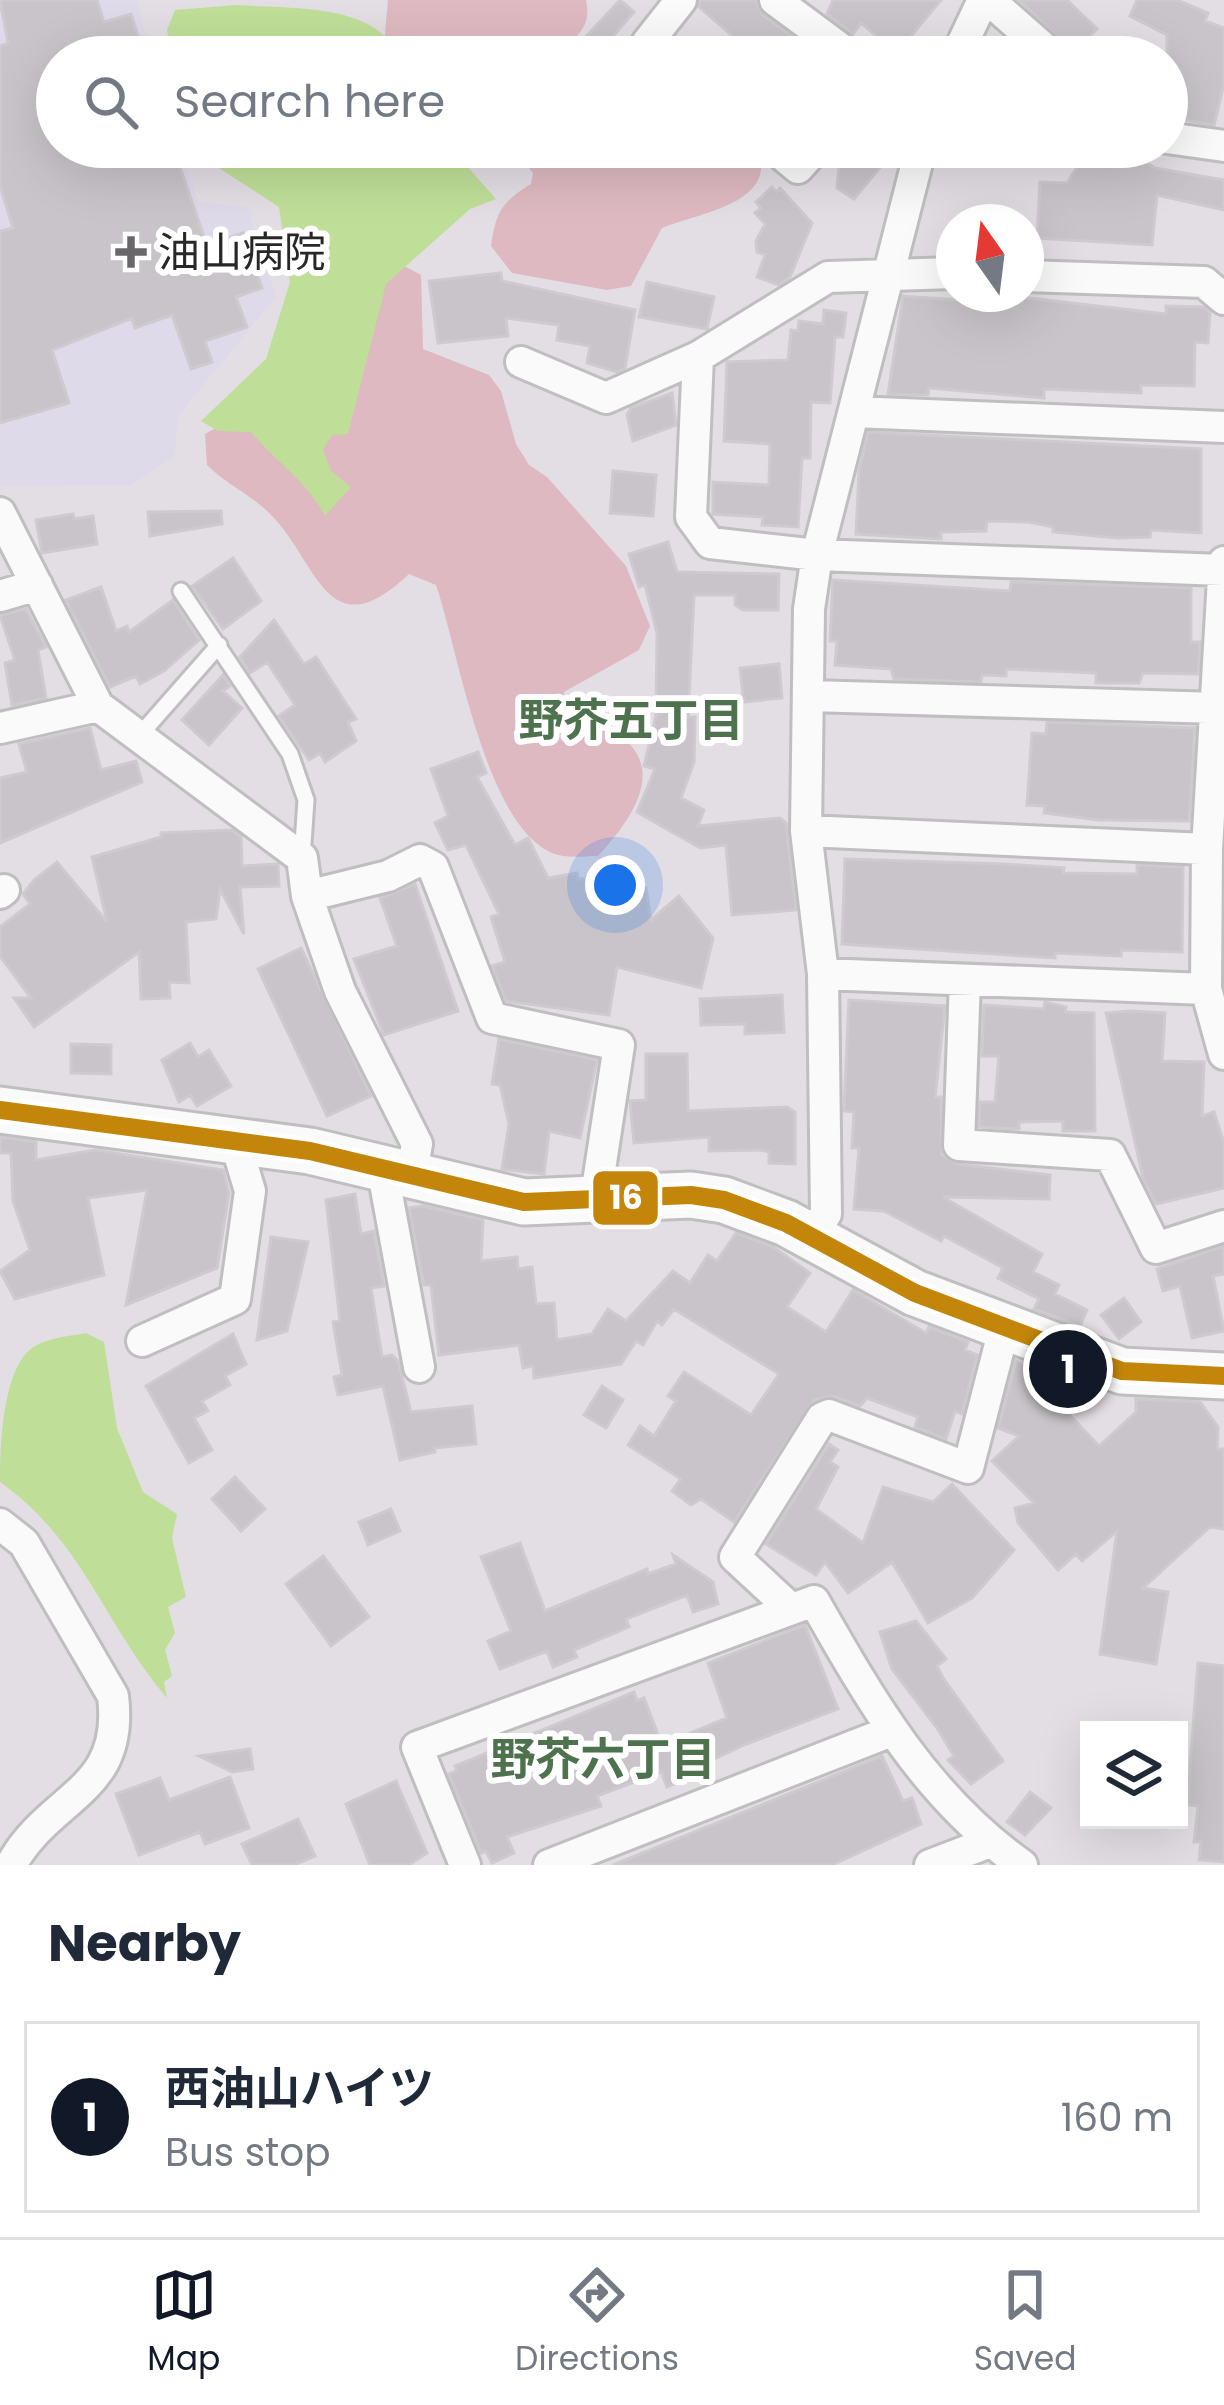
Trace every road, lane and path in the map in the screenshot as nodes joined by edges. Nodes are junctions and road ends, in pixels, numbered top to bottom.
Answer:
1 (681, 0) edge
2 (775, 0) edge
3 (986, 0) edge
4 (653, 36) edge
5 (824, 36) edge
6 (967, 36) edge
7 (1029, 36) edge
8 (1188, 141) edge
9 (1224, 146) edge
10 (917, 168) edge
11 (892, 271) junction
12 (936, 272) edge
13 (1044, 277) edge
14 (1224, 298) edge
15 (698, 357) junction
16 (521, 362) dead end
17 (854, 412) junction
18 (1224, 428) edge
19 (0, 513) edge
20 (817, 555) junction
21 (1224, 566) edge
22 (37, 586) junction
23 (182, 591) dead end
24 (0, 596) edge
25 (219, 645) junction
26 (810, 695) junction
27 (98, 706) junction
28 (1218, 707) junction
29 (0, 728) edge
30 (139, 736) junction
31 (806, 831) junction
32 (1207, 849) junction
33 (302, 858) junction
34 (308, 896) junction
35 (823, 974) junction
36 (965, 980) junction
37 (1206, 989) junction
38 (1224, 1054) edge
39 (0, 1110) edge
40 (235, 1141) junction
41 (397, 1170) junction
42 (595, 1202) junction
43 (1224, 1226) edge
44 (810, 1236) junction
45 (1005, 1325) junction
46 (142, 1341) dead end
47 (419, 1367) dead end
48 (1224, 1376) edge
49 (0, 1524) edge
50 (790, 1608) junction
51 (889, 1732) junction
52 (990, 1842) junction
53 (11, 1865) edge
54 (465, 1865) edge
55 (549, 1865) edge
56 (930, 1865) edge
57 (1022, 1865) edge

1 - 4 street
2 - 5 street
3 - 6 street
3 - 7 street
8 - 9 street
10 - 11 street
11 - 12 street
11 - 15 street
11 - 17 street
13 - 14 street
15 - 16 street
15 - 20 street
17 - 18 street
17 - 20 street
19 - 22 street
20 - 21 street
20 - 26 street
21 - 28 street
22 - 24 street
22 - 27 street
23 - 25 lane
25 - 30 lane
25 - 33 lane
26 - 28 street
26 - 31 street
27 - 29 street
27 - 30 street
28 - 32 street
30 - 33 street
31 - 32 street
31 - 35 street
32 - 37 street
33 - 34 street
34 - 41 street
34 - 42 street
35 - 36 street
35 - 44 street
36 - 37 street
36 - 43 street
37 - 38 street
39 - 40 street
40 - 41 street
40 - 46 street
41 - 42 street
41 - 47 street
42 - 44 street
44 - 45 street
45 - 48 street
45 - 50 street
49 - 53 street
50 - 51 street
50 - 54 street
51 - 52 street
51 - 55 street
52 - 56 street
52 - 57 street

